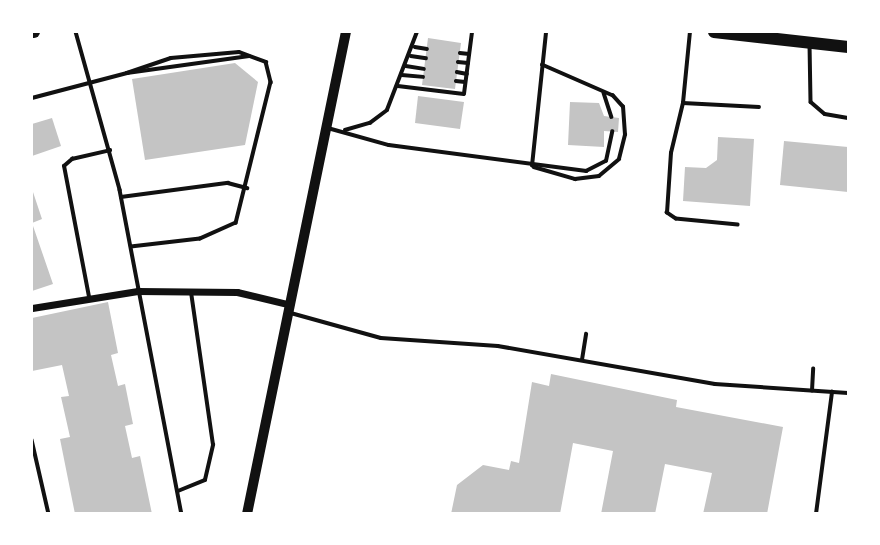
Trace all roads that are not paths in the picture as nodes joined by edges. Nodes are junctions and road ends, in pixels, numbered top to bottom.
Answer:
1 (76, 32) edge
2 (346, 32) edge
3 (417, 32) edge
4 (471, 32) edge
5 (546, 32) edge
6 (690, 32) edge
7 (714, 32) edge
8 (722, 32) edge
9 (810, 42) junction
10 (415, 47) junction
11 (849, 47) edge
12 (427, 48) dead end
13 (460, 53) dead end
14 (469, 54) junction
15 (255, 55) junction
16 (411, 56) junction
17 (426, 58) dead end
18 (458, 62) dead end
19 (468, 63) junction
20 (542, 65) junction
21 (406, 66) junction
22 (424, 69) dead end
23 (457, 72) dead end
24 (127, 74) junction
25 (467, 74) junction
26 (402, 75) junction
27 (423, 77) dead end
28 (91, 81) junction
29 (456, 81) dead end
30 (466, 82) junction
31 (398, 86) junction
32 (604, 93) junction
33 (32, 98) edge
34 (683, 103) junction
35 (759, 107) dead end
36 (612, 117) dead end
37 (849, 118) edge
38 (326, 127) junction
39 (339, 130) junction
40 (612, 132) dead end
41 (110, 150) junction
42 (532, 166) junction
43 (247, 188) junction
44 (121, 197) junction
45 (738, 225) dead end
46 (131, 247) junction
47 (138, 291) junction
48 (191, 293) junction
49 (89, 297) junction
50 (32, 308) edge
51 (286, 308) junction
52 (586, 334) dead end
53 (582, 360) junction
54 (813, 369) dead end
55 (812, 391) junction
56 (832, 393) junction
57 (849, 393) edge
58 (32, 440) edge
59 (178, 491) junction
60 (49, 513) edge
61 (182, 513) edge
62 (247, 513) edge
63 (816, 513) edge

1 - 28 lane
2 - 38 main road
3 - 10 lane
4 - 14 lane
5 - 20 lane
6 - 34 lane
7 - 8 main road
8 - 9 main road
9 - 11 main road
9 - 37 lane
10 - 12 lane
10 - 16 lane
13 - 14 lane
14 - 19 lane
15 - 24 lane
15 - 24 lane
15 - 43 lane
16 - 17 lane
16 - 21 lane
18 - 19 lane
19 - 25 lane
20 - 32 lane
20 - 42 lane
21 - 22 lane
21 - 26 lane
23 - 25 lane
24 - 28 lane
25 - 30 lane
26 - 27 lane
26 - 31 lane
28 - 33 lane
28 - 41 lane
29 - 30 lane
30 - 31 lane
31 - 39 lane
32 - 36 lane
32 - 42 lane
34 - 35 lane
34 - 45 lane
38 - 39 lane
38 - 51 main road
39 - 42 lane
40 - 42 lane
41 - 44 lane
41 - 49 lane
43 - 44 lane
43 - 46 lane
44 - 46 lane
46 - 47 lane
47 - 48 street
47 - 49 street
47 - 59 lane
48 - 51 street
48 - 59 lane
49 - 50 street
51 - 53 lane
51 - 62 main road
52 - 53 lane
53 - 55 lane
54 - 55 lane
55 - 56 lane
56 - 57 lane
56 - 63 lane
58 - 60 lane
59 - 61 lane

